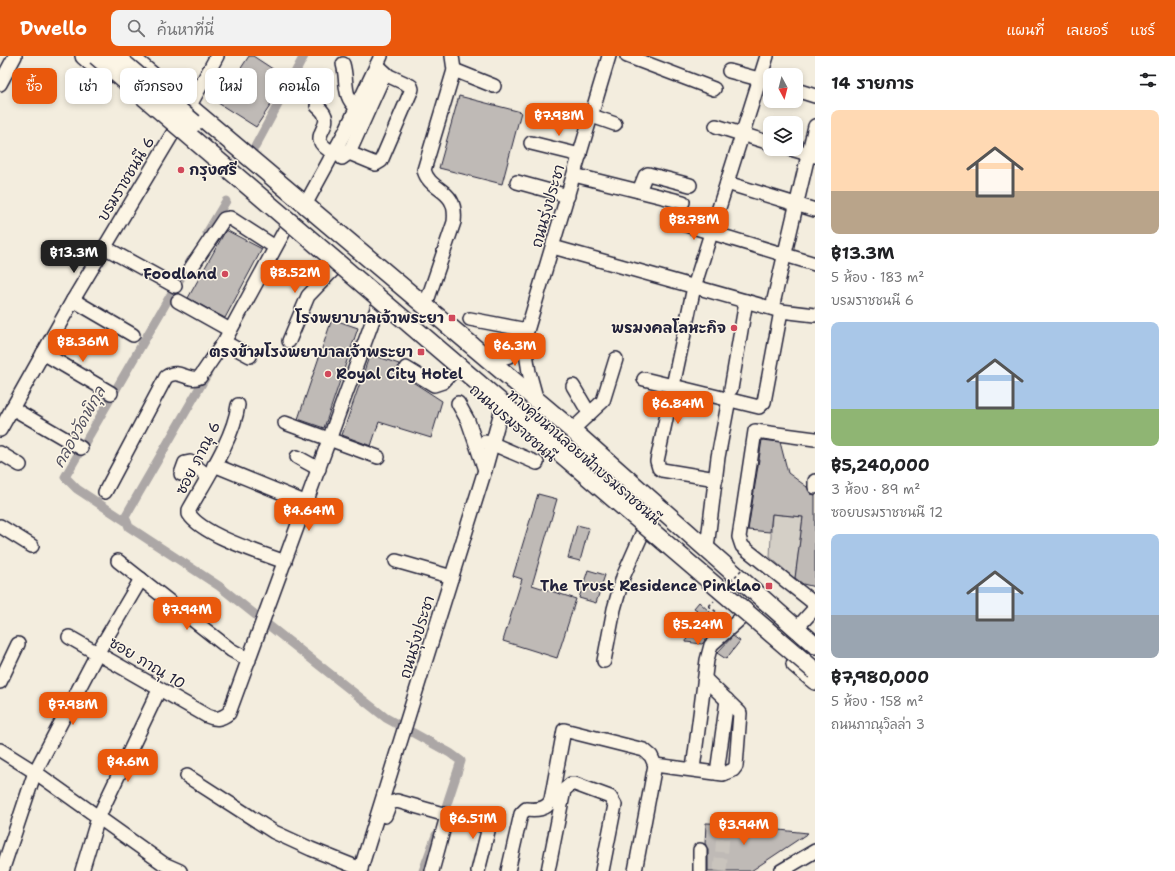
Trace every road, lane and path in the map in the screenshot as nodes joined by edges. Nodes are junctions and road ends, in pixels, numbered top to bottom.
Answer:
1 (15, 56) edge
2 (84, 56) edge
3 (96, 56) edge
4 (115, 56) edge
5 (217, 56) edge
6 (452, 56) edge
7 (610, 56) edge
8 (627, 56) edge
9 (767, 56) edge
10 (133, 57) edge
11 (343, 64) dead end
12 (381, 65) edge
13 (766, 68) edge
14 (454, 70) junction
15 (729, 71) dead end
16 (763, 80) edge
17 (0, 84) edge
18 (494, 86) dead end
19 (763, 86) edge
20 (714, 89) dead end
21 (803, 92) edge
22 (815, 96) edge
23 (317, 106) dead end
24 (189, 107) junction
25 (357, 108) junction
26 (592, 116) junction
27 (615, 124) dead end
28 (716, 126) dead end
29 (815, 126) edge
30 (173, 132) junction
31 (742, 134) junction
32 (763, 141) edge
33 (531, 143) dead end
34 (340, 151) junction
35 (580, 155) junction
36 (812, 155) edge
37 (574, 175) junction
38 (517, 182) dead end
39 (727, 183) junction
40 (690, 185) dead end
41 (639, 192) junction
42 (568, 196) junction
43 (683, 202) dead end
44 (797, 204) junction
45 (305, 205) junction
46 (815, 210) edge
47 (683, 224) dead end
48 (286, 228) junction
49 (712, 233) junction
50 (104, 247) junction
51 (275, 247) junction
52 (553, 247) junction
53 (786, 255) junction
54 (815, 264) edge
55 (191, 268) dead end
56 (334, 269) junction
57 (174, 286) dead end
58 (694, 287) junction
59 (73, 300) junction
60 (178, 300) dead end
61 (746, 301) junction
62 (378, 306) junction
63 (425, 307) junction
64 (777, 309) junction
65 (815, 315) edge
66 (470, 319) dead end
67 (230, 330) junction
68 (134, 335) dead end
69 (526, 336) junction
70 (289, 341) dead end
71 (224, 342) junction
72 (43, 353) junction
73 (250, 356) dead end
74 (488, 358) junction
75 (616, 359) dead end
76 (406, 368) dead end
77 (453, 371) junction
78 (644, 379) dead end
79 (573, 386) dead end
80 (673, 386) junction
81 (111, 393) dead end
82 (730, 394) junction
83 (537, 401) junction
84 (458, 403) dead end
85 (238, 406) dead end
86 (12, 408) junction
87 (501, 412) junction
88 (589, 413) junction
89 (285, 423) dead end
90 (0, 430) edge
91 (572, 430) junction
92 (330, 439) junction
93 (815, 439) edge
94 (476, 441) junction
95 (493, 444) junction
96 (81, 448) dead end
97 (0, 453) edge
98 (297, 457) dead end
99 (378, 457) dead end
100 (537, 463) dead end
101 (20, 465) dead end
102 (319, 469) junction
103 (211, 470) junction
104 (486, 470) junction
105 (181, 474) dead end
106 (716, 479) junction
107 (815, 481) edge
108 (815, 487) edge
109 (105, 492) dead end
110 (307, 503) junction
111 (0, 526) edge
112 (642, 534) junction
113 (32, 546) dead end
114 (707, 548) junction
115 (118, 561) dead end
116 (396, 561) dead end
117 (285, 562) junction
118 (452, 577) junction
119 (141, 579) junction
120 (815, 604) edge
121 (709, 606) dead end
122 (815, 608) edge
123 (720, 615) dead end
124 (741, 618) junction
125 (796, 629) junction
126 (70, 637) dead end
127 (18, 644) dead end
128 (815, 645) edge
129 (98, 652) junction
130 (815, 656) edge
131 (249, 660) junction
132 (604, 661) dead end
133 (815, 671) edge
134 (705, 679) junction
135 (815, 681) edge
136 (0, 682) edge
137 (160, 690) junction
138 (727, 700) junction
139 (0, 750) edge
140 (655, 765) junction
141 (693, 769) junction
142 (35, 772) junction
143 (716, 773) junction
144 (187, 776) dead end
145 (447, 816) junction
146 (98, 818) junction
147 (375, 822) junction
148 (700, 850) dead end
149 (815, 851) edge
150 (163, 867) edge
151 (361, 870) edge
152 (2, 871) edge
153 (82, 871) edge
154 (180, 871) edge
155 (432, 871) edge
156 (478, 871) edge
157 (508, 871) edge
158 (548, 871) edge
159 (602, 871) edge
160 (635, 871) edge
161 (700, 871) edge
162 (781, 871) edge

1 - 17 street
2 - 30 main road, ถนนบรมราชชนนี
3 - 133 main road, ทางคู่ขนานลอยฟ้าบรมราชชนนี, bridge
4 - 130 main road, ทางคู่ขนานลอยฟ้าบรมราชชนนี, bridge
5 - 24 street
6 - 14 street
7 - 26 street, ถนนรุ่งประชา
8 - 20 street
9 - 13 street
10 - 24 main road
11 - 25 street
12 - 25 street
12 - 34 street
12 - 34 street
14 - 18 street
14 - 63 street
15 - 16 street
19 - 31 street
21 - 22 street
23 - 34 street
24 - 45 main road
25 - 34 street
26 - 27 street
26 - 35 street, ถนนรุ่งประชา
28 - 31 street
29 - 36 street
30 - 48 main road, ถนนบรมราชชนนี
30 - 50 street, บรมราชชนนี 6
31 - 32 street
31 - 39 street
33 - 35 street
34 - 45 street
35 - 37 street, ถนนรุ่งประชา
36 - 44 street
37 - 41 street
37 - 42 street, ถนนรุ่งประชา
38 - 42 street
39 - 44 street
39 - 49 street
40 - 41 street
41 - 43 street
42 - 52 street, ถนนรุ่งประชา
44 - 46 street
44 - 53 street
45 - 63 main road
47 - 49 street
48 - 51 street
48 - 56 main road, ถนนบรมราชชนนี
49 - 53 street
49 - 58 street
50 - 57 street
50 - 59 street, บรมราชชนนี 6
51 - 55 street
51 - 67 street
52 - 58 street
52 - 69 street, ถนนรุ่งประชา
53 - 54 street
53 - 64 street
56 - 62 main road, ถนนบรมราชชนนี
56 - 70 street
58 - 61 street
58 - 80 street
59 - 68 street
59 - 72 street, บรมราชชนนี 6
60 - 67 street
61 - 64 street
61 - 82 street
62 - 77 main road, ถนนบรมราชชนนี
62 - 92 street
63 - 74 main road
64 - 65 street
64 - 82 street
66 - 69 street
67 - 71 street
69 - 74 street, ถนนรุ่งประชา
69 - 83 street, ถนนรุ่งประชา
71 - 73 street
71 - 109 street
72 - 81 street
72 - 86 street, บรมราชชนนี 6
74 - 83 main road
75 - 88 street
76 - 77 street
77 - 87 main road, ถนนบรมราชชนนี
78 - 80 street
79 - 88 street
80 - 82 street
80 - 106 street
82 - 106 street
83 - 91 main road
84 - 94 street
85 - 103 street, ซอย ภาณุ 6
86 - 90 street, บรมราชชนนี 6
86 - 96 street
87 - 95 street, ถนนรุ่งประชา
87 - 112 main road, ถนนบรมราชชนนี
88 - 91 street
89 - 92 street
91 - 114 main road
92 - 99 street
92 - 102 street
93 - 120 street
94 - 95 street
94 - 104 street
95 - 100 street
95 - 104 street, ถนนรุ่งประชา
97 - 101 street
98 - 102 street
102 - 110 street
103 - 105 street
103 - 110 street
103 - 117 street, ซอย ภาณุ 6
104 - 118 street, ถนนรุ่งประชา
106 - 114 street
107 - 108 street
110 - 117 street
111 - 113 street
112 - 124 main road, ถนนบรมราชชนนี
112 - 132 street
114 - 125 main road
115 - 119 street
116 - 118 street
117 - 131 street
118 - 147 street, ถนนรุ่งประชา
119 - 129 street
119 - 131 street
121 - 123 path
122 - 125 street
124 - 134 street
124 - 135 main road, ถนนบรมราชชนนี
125 - 128 main road
126 - 129 street, ซอย ภาณุ 10
127 - 136 street
129 - 137 street, ซอย ภาณุ 10
129 - 142 street
131 - 137 street, ซอย ภาณุ 10
134 - 138 street
134 - 141 street
137 - 146 street
138 - 143 street
138 - 143 street
139 - 142 street
140 - 141 street
140 - 157 street
140 - 160 street
141 - 143 street
142 - 146 street
142 - 152 street
144 - 151 street
145 - 147 street
145 - 155 street
145 - 156 street
146 - 150 street
146 - 153 street
147 - 151 street, ถนนรุ่งประชา
148 - 161 street
149 - 162 street
150 - 154 street
158 - 159 street

